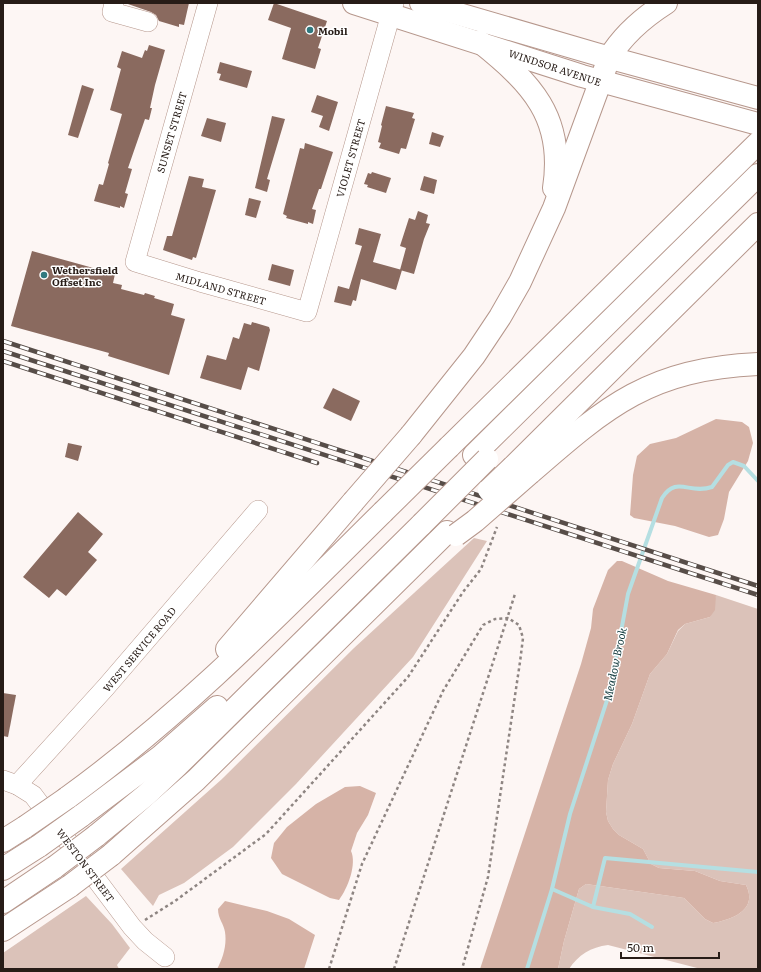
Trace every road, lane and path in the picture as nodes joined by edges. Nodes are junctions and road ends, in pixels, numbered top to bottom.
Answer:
1 (114, 3) edge
2 (208, 3) edge
3 (354, 3) edge
4 (421, 3) edge
5 (666, 3) edge
6 (392, 8) edge
7 (148, 22) dead end
8 (483, 32) junction
9 (610, 58) junction
10 (600, 81) junction
11 (758, 98) edge
12 (758, 124) edge
13 (754, 147) edge
14 (758, 175) edge
15 (758, 192) edge
16 (758, 224) edge
17 (545, 229) junction
18 (135, 262) joint
19 (307, 312) joint
20 (758, 364) edge
21 (480, 457) junction
22 (521, 470) junction
23 (258, 510) dead end
24 (415, 522) junction
25 (497, 527) dead end
26 (515, 594) dead end
27 (508, 618) junction
28 (197, 693) junction
29 (10, 782) edge
30 (3, 842) edge
31 (3, 869) edge
32 (3, 902) edge
33 (132, 927) junction
34 (3, 930) edge
35 (165, 957) dead end
36 (329, 969) edge
37 (394, 969) edge
38 (462, 969) edge

1 - 7 street
2 - 18 street, SUNSET STREET
3 - 6 main road, WINDSOR AVENUE
4 - 8 main road, WINDSOR AVENUE
5 - 9 main road
6 - 8 main road, WINDSOR AVENUE
6 - 19 street, VIOLET STREET
8 - 9 main road, WINDSOR AVENUE
8 - 10 main road, WINDSOR AVENUE
8 - 17 main road
9 - 10 main road
9 - 11 main road, WINDSOR AVENUE
10 - 12 main road, WINDSOR AVENUE
10 - 17 main road
13 - 28 main road, bridge
14 - 21 main road
15 - 21 main road
16 - 22 main road
17 - 28 main road, bridge
18 - 19 street, MIDLAND STREET
20 - 22 main road
21 - 24 main road, bridge
22 - 34 main road, bridge
23 - 29 street, WEST SERVICE ROAD
24 - 31 main road, bridge
24 - 32 main road, bridge
25 - 33 path
26 - 27 path
27 - 36 path
27 - 37 path
27 - 38 path
28 - 30 main road, bridge
29 - 33 street, WESTON STREET
33 - 35 street, WESTON STREET

